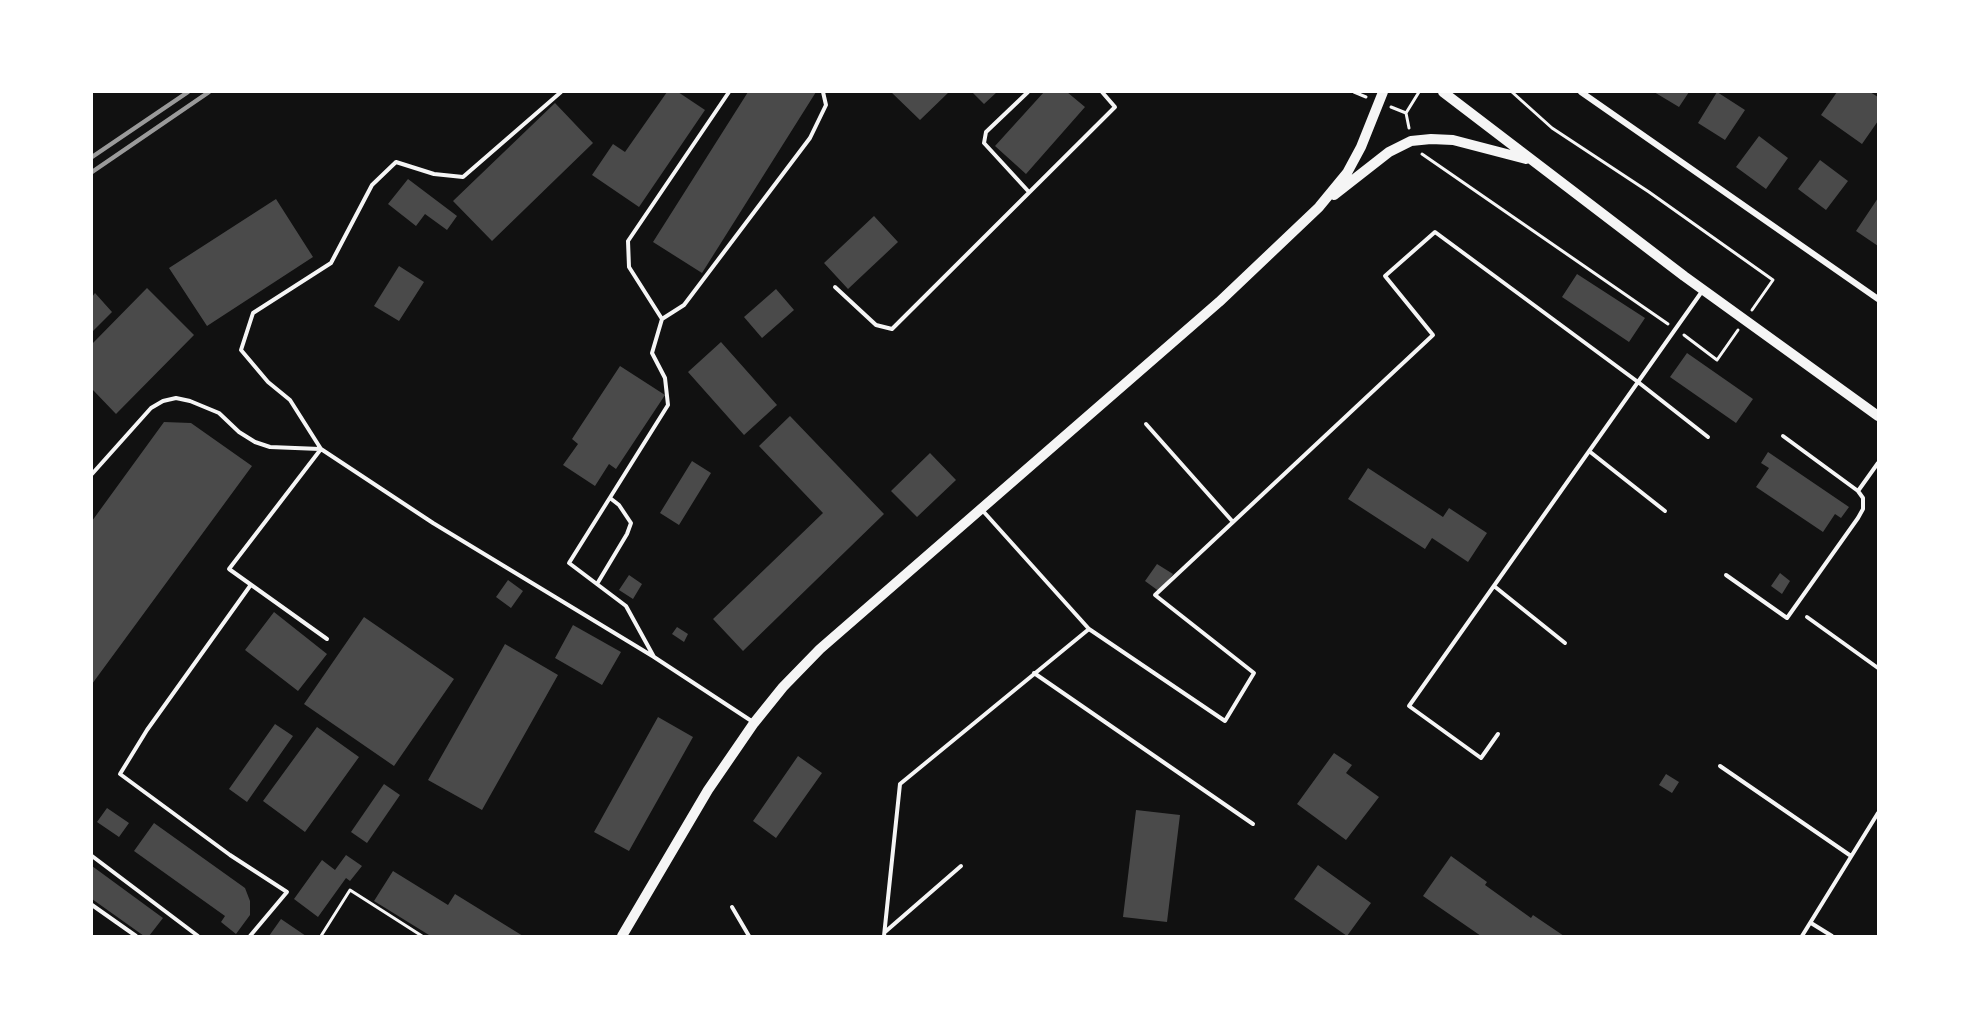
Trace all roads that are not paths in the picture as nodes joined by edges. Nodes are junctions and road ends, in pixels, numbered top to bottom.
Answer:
1 (561, 92) edge
2 (729, 92) edge
3 (823, 92) edge
4 (1028, 92) edge
5 (1102, 92) edge
6 (1383, 92) edge
7 (1443, 92) edge
8 (1581, 92) edge
9 (1533, 160) junction
10 (1029, 192) junction
11 (1319, 207) junction
12 (835, 286) dead end
13 (1703, 290) junction
14 (1878, 299) edge
15 (663, 320) junction
16 (1638, 382) junction
17 (1878, 416) edge
18 (1146, 424) dead end
19 (1783, 436) dead end
20 (1708, 437) dead end
21 (321, 450) junction
22 (1589, 451) junction
23 (1878, 463) edge
24 (92, 474) edge
25 (1858, 491) junction
26 (610, 498) junction
27 (980, 508) junction
28 (1665, 511) dead end
29 (1233, 522) junction
30 (1726, 575) dead end
31 (597, 584) junction
32 (250, 586) junction
33 (1494, 586) junction
34 (1807, 617) dead end
35 (1089, 628) junction
36 (327, 639) dead end
37 (1565, 643) dead end
38 (654, 657) junction
39 (1878, 668) edge
40 (1034, 673) junction
41 (754, 723) junction
42 (1498, 734) dead end
43 (1720, 766) dead end
44 (1878, 813) edge
45 (1254, 824) dead end
46 (92, 856) edge
47 (1851, 856) junction
48 (961, 866) dead end
49 (92, 904) edge
50 (732, 907) dead end
51 (1811, 923) junction
52 (884, 935) edge
53 (136, 936) edge
54 (198, 936) edge
55 (250, 936) edge
56 (622, 936) edge
57 (749, 936) edge
58 (1802, 936) edge
59 (1832, 936) edge

1 - 21 lane
2 - 15 lane
3 - 15 lane
4 - 10 lane
5 - 10 lane
6 - 11 main road
7 - 9 main road
8 - 14 street
9 - 11 main road
9 - 13 main road
10 - 12 lane
11 - 27 main road
13 - 16 lane
13 - 17 main road
15 - 26 lane
16 - 20 lane
16 - 22 lane
16 - 29 lane
18 - 29 lane
19 - 25 lane
21 - 24 lane
21 - 32 lane
21 - 38 lane
22 - 28 lane
22 - 33 lane
23 - 25 lane
25 - 30 lane
26 - 31 lane
26 - 31 lane
27 - 35 lane
27 - 41 main road
29 - 35 lane
31 - 38 lane
32 - 36 lane
32 - 55 lane
33 - 37 lane
33 - 42 lane
34 - 39 lane
35 - 40 lane
38 - 41 lane
40 - 45 lane
40 - 52 lane
41 - 56 main road
43 - 47 lane
44 - 47 lane
46 - 54 lane
47 - 51 lane
48 - 52 lane
49 - 53 lane
50 - 57 lane
51 - 58 lane
51 - 59 lane

